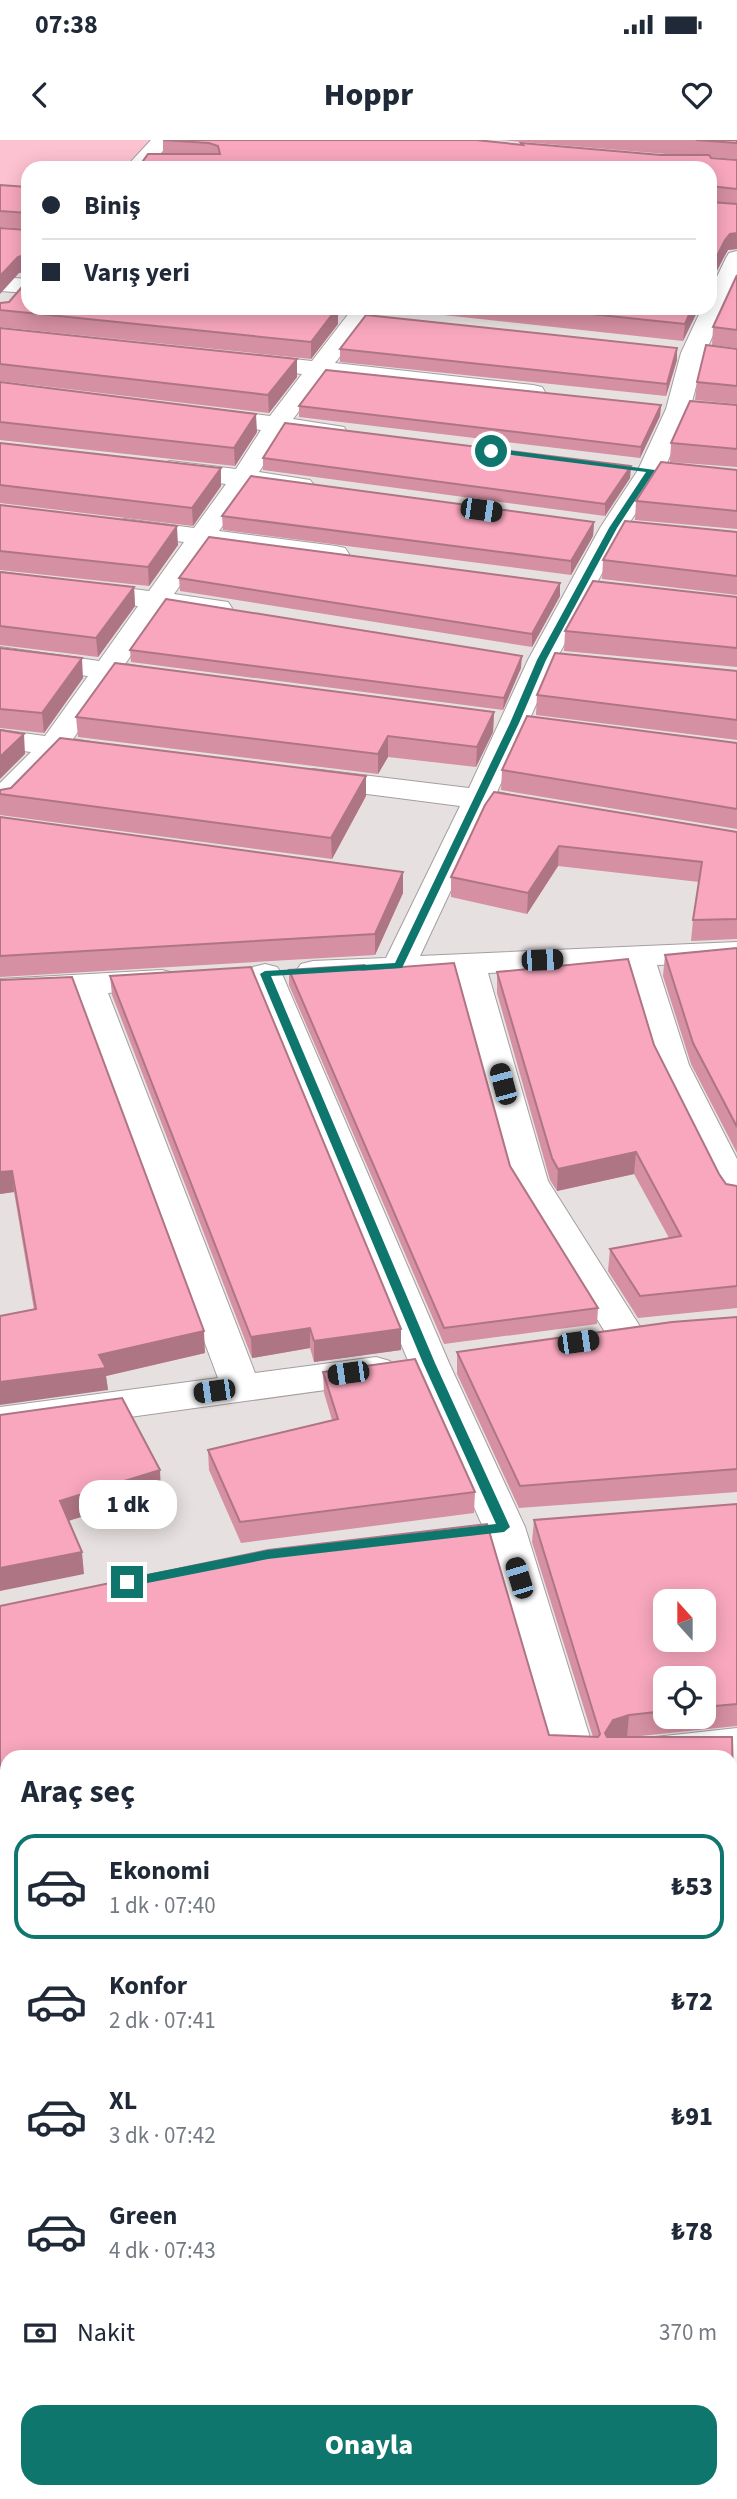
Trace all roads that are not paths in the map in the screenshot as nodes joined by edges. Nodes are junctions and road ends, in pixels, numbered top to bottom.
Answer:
1 (163, 140) edge
2 (142, 161) edge
3 (717, 254) edge
4 (737, 257) edge
5 (21, 286) edge
6 (4, 293) edge
7 (721, 302) edge
8 (360, 315) edge
9 (717, 315) edge
10 (665, 349) edge
11 (704, 354) junction
12 (227, 359) edge
13 (321, 369) junction
14 (554, 395) edge
15 (650, 405) edge
16 (690, 410) junction
17 (180, 412) edge
18 (277, 424) junction
19 (360, 435) edge
20 (148, 467) edge
21 (623, 467) edge
22 (663, 471) junction
23 (243, 478) junction
24 (325, 489) edge
25 (94, 524) edge
26 (586, 524) edge
27 (613, 528) junction
28 (641, 531) edge
29 (202, 536) junction
30 (364, 558) edge
31 (0, 580) edge
32 (157, 598) junction
33 (240, 611) edge
34 (514, 655) edge
35 (0, 656) edge
36 (555, 661) junction
37 (105, 671) junction
38 (187, 681) edge
39 (0, 739) edge
40 (53, 746) junction
41 (135, 756) edge
42 (286, 774) edge
43 (479, 798) junction
44 (533, 807) edge
45 (5, 818) edge
46 (737, 953) edge
47 (638, 957) junction
48 (469, 963) junction
49 (399, 966) junction
50 (197, 978) edge
51 (89, 984) junction
52 (0, 989) edge
53 (737, 1195) edge
54 (587, 1341) edge
55 (469, 1357) edge
56 (429, 1363) junction
57 (241, 1388) junction
58 (0, 1421) edge
59 (545, 1524) edge
60 (504, 1527) junction
61 (462, 1532) edge
62 (571, 1750) edge

1 - 2 street
3 - 4 street
4 - 7 street
5 - 6 street
8 - 13 street
9 - 11 street
10 - 11 street
11 - 16 street
12 - 13 street
13 - 14 street
13 - 18 street
15 - 16 street
16 - 22 street
17 - 18 street
18 - 19 street
18 - 23 street
20 - 23 street
21 - 22 street
22 - 27 street
23 - 24 street
23 - 29 street
25 - 29 street
26 - 27 street
27 - 28 street
27 - 36 street
29 - 30 street
29 - 32 street
31 - 32 street
32 - 33 street
32 - 37 street
34 - 36 street
35 - 37 street
36 - 43 street
37 - 38 street
37 - 40 street
39 - 40 street
40 - 41 street
40 - 45 street
42 - 43 street
43 - 44 street
43 - 49 street
46 - 47 street
47 - 48 street
47 - 53 street
48 - 49 street
48 - 54 street
49 - 56 street
50 - 51 street
51 - 52 street
51 - 57 street
55 - 56 street
56 - 57 street
56 - 60 street
57 - 58 street
59 - 60 street
60 - 61 street
60 - 62 street

